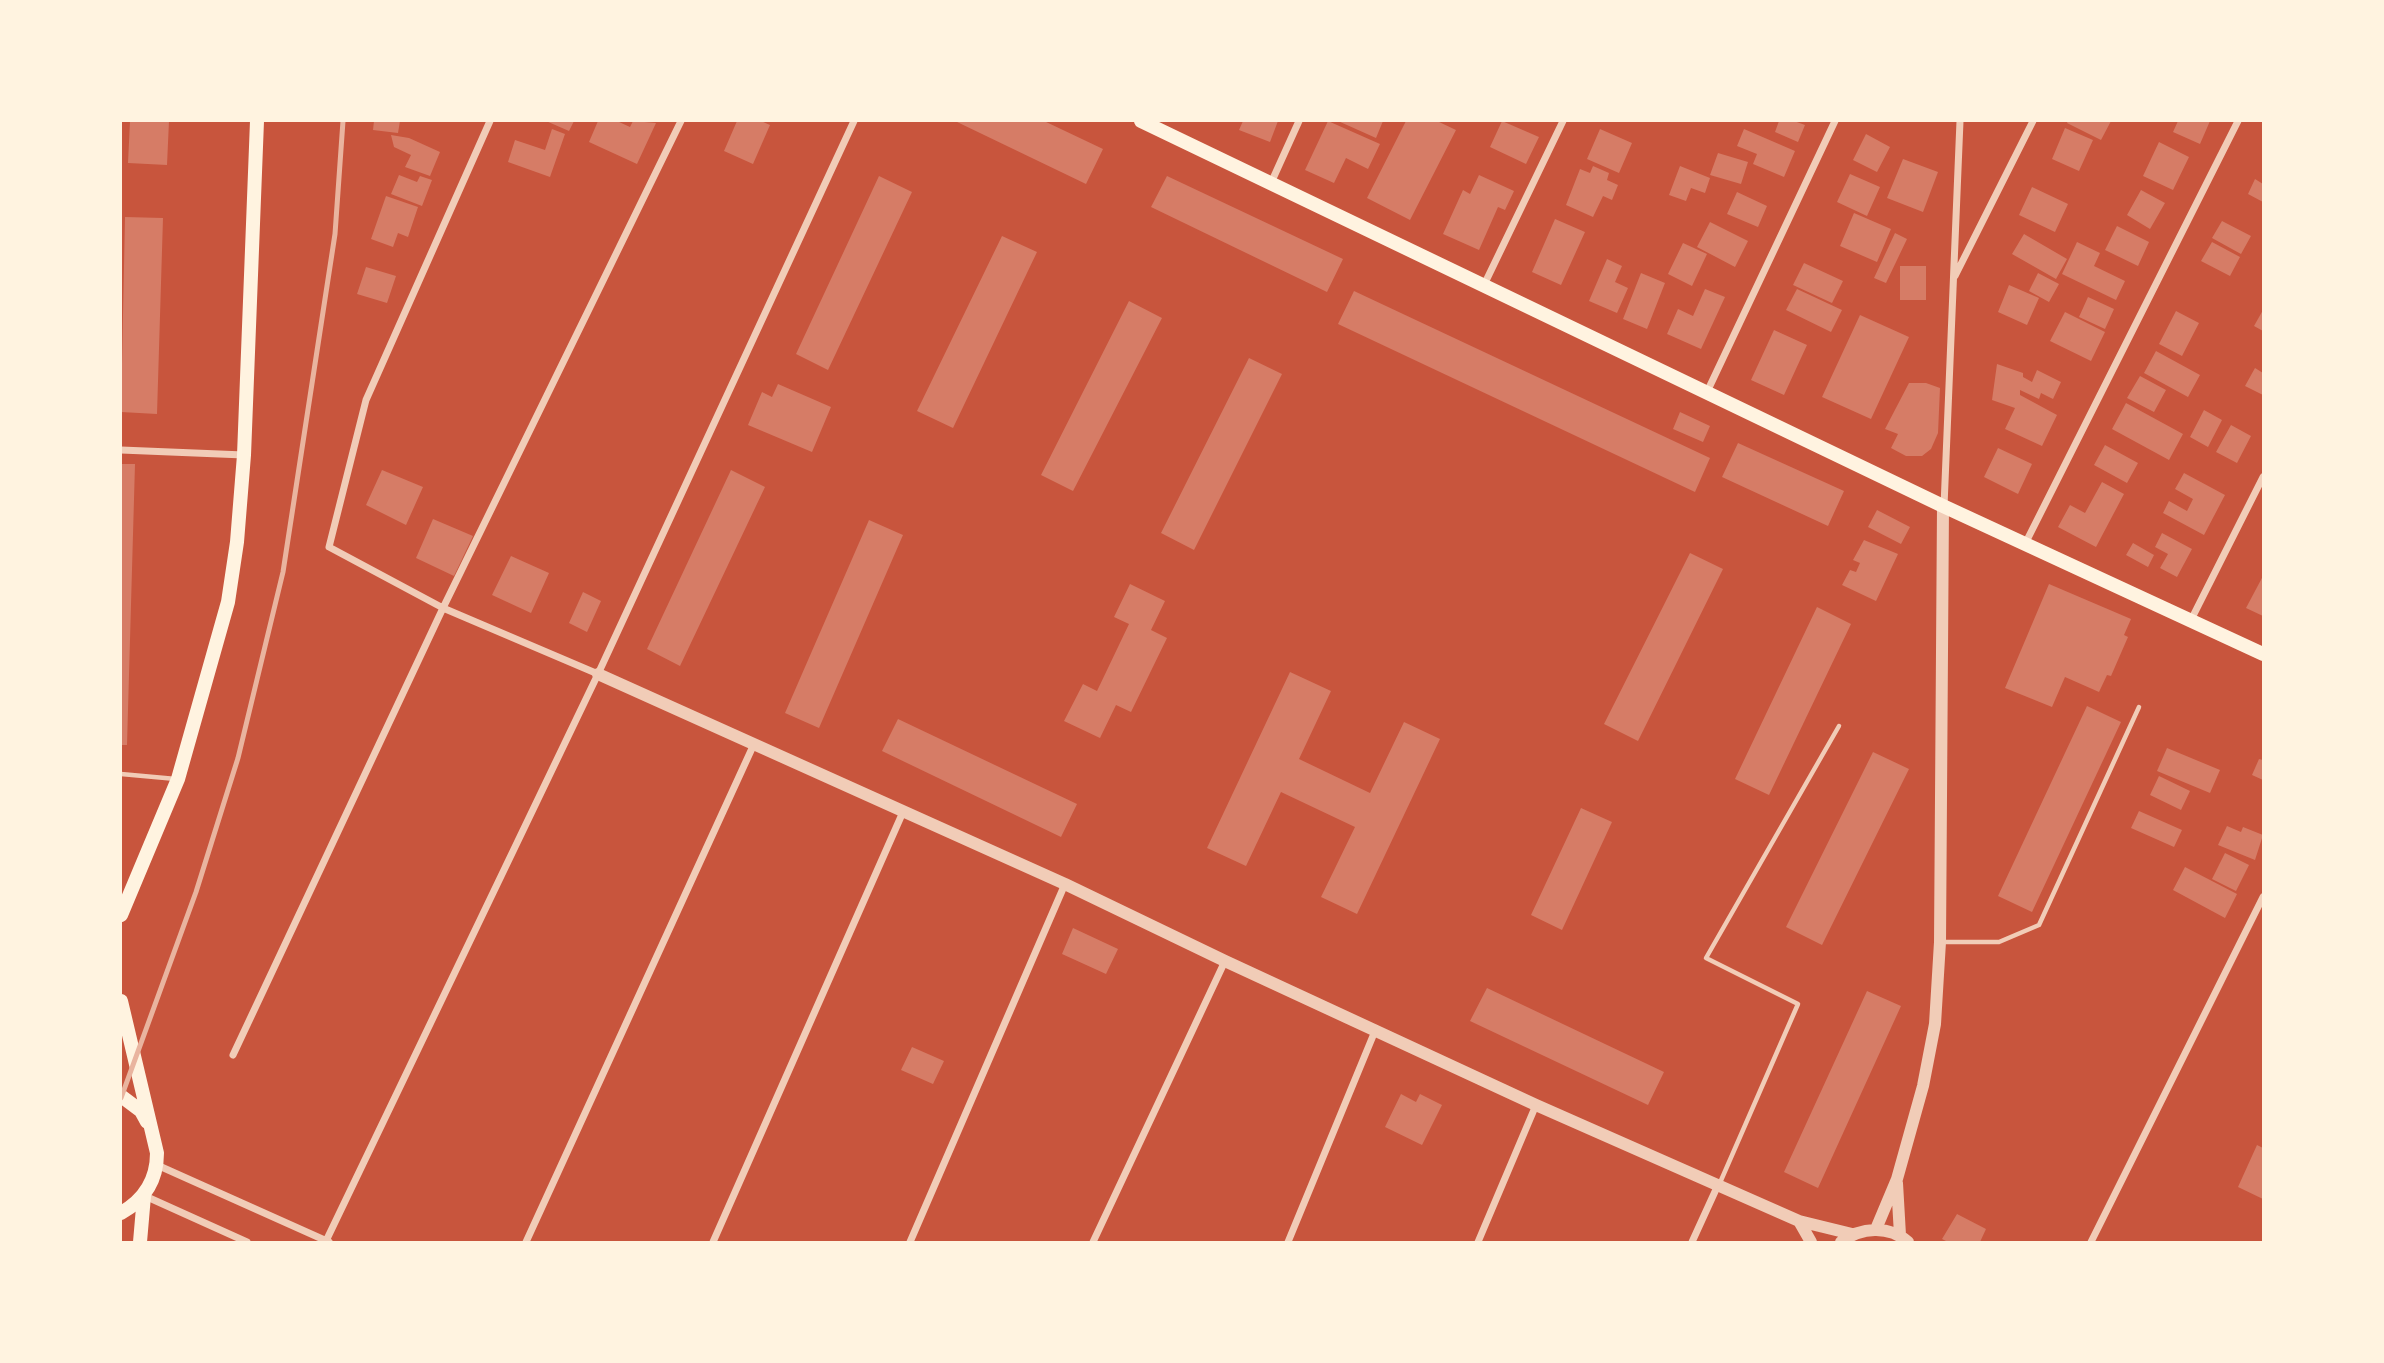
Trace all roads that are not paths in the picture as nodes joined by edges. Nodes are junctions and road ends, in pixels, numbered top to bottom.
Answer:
1 (257, 121) edge
2 (490, 121) edge
3 (681, 121) edge
4 (854, 121) edge
5 (1142, 121) edge
6 (1299, 121) edge
7 (1563, 121) edge
8 (1835, 121) edge
9 (1960, 121) edge
10 (2033, 121) edge
11 (2238, 121) edge
12 (1271, 183) junction
13 (1954, 279) junction
14 (1483, 285) junction
15 (1707, 393) junction
16 (121, 450) edge
17 (244, 455) junction
18 (2263, 477) edge
19 (1944, 506) junction
20 (2025, 544) junction
21 (443, 608) junction
22 (2191, 621) junction
23 (2263, 654) edge
24 (598, 674) junction
25 (2139, 707) dead end
26 (1839, 726) dead end
27 (754, 744) junction
28 (121, 774) edge
29 (178, 779) junction
30 (904, 811) junction
31 (1065, 884) junction
32 (2263, 897) edge
33 (121, 915) edge
34 (1940, 942) junction
35 (1225, 961) junction
36 (121, 1001) edge
37 (1376, 1031) junction
38 (233, 1055) dead end
39 (121, 1096) edge
40 (1536, 1105) junction
41 (155, 1136) junction
42 (157, 1165) junction
43 (1897, 1179) junction
44 (1718, 1185) junction
45 (144, 1196) junction
46 (121, 1213) edge
47 (1799, 1221) junction
48 (1876, 1229) junction
49 (1847, 1238) edge
50 (1904, 1239) edge
51 (140, 1242) edge
52 (247, 1242) edge
53 (328, 1242) edge
54 (526, 1242) edge
55 (713, 1242) edge
56 (909, 1242) edge
57 (1093, 1242) edge
58 (1288, 1242) edge
59 (1478, 1242) edge
60 (1692, 1242) edge
61 (1811, 1242) edge
62 (2091, 1242) edge

1 - 17 main road
2 - 21 street
3 - 21 street
4 - 24 street
5 - 12 main road
6 - 12 street
7 - 14 street
8 - 15 street
9 - 13 street
10 - 13 street
11 - 20 street
12 - 14 main road
13 - 19 street
14 - 15 main road
15 - 19 main road
16 - 17 street
17 - 29 main road
18 - 22 street
19 - 20 main road
19 - 34 street
20 - 22 main road
21 - 24 street
21 - 38 street
22 - 23 main road
24 - 27 street
24 - 53 street
25 - 34 lane
26 - 44 lane
27 - 30 street
27 - 54 street
28 - 29 lane
29 - 33 main road
30 - 31 street
30 - 55 street
31 - 35 street
31 - 56 street
32 - 62 street
34 - 43 street
35 - 37 street
35 - 57 street
36 - 41 main road
37 - 40 street
37 - 58 street
39 - 41 main road
40 - 44 street
40 - 59 street
41 - 42 main road
42 - 45 main road
42 - 53 street
43 - 48 street
43 - 50 street
44 - 47 street
44 - 60 street
45 - 46 main road
45 - 51 main road
45 - 52 street
47 - 49 street
47 - 61 street
48 - 49 street
48 - 50 street

